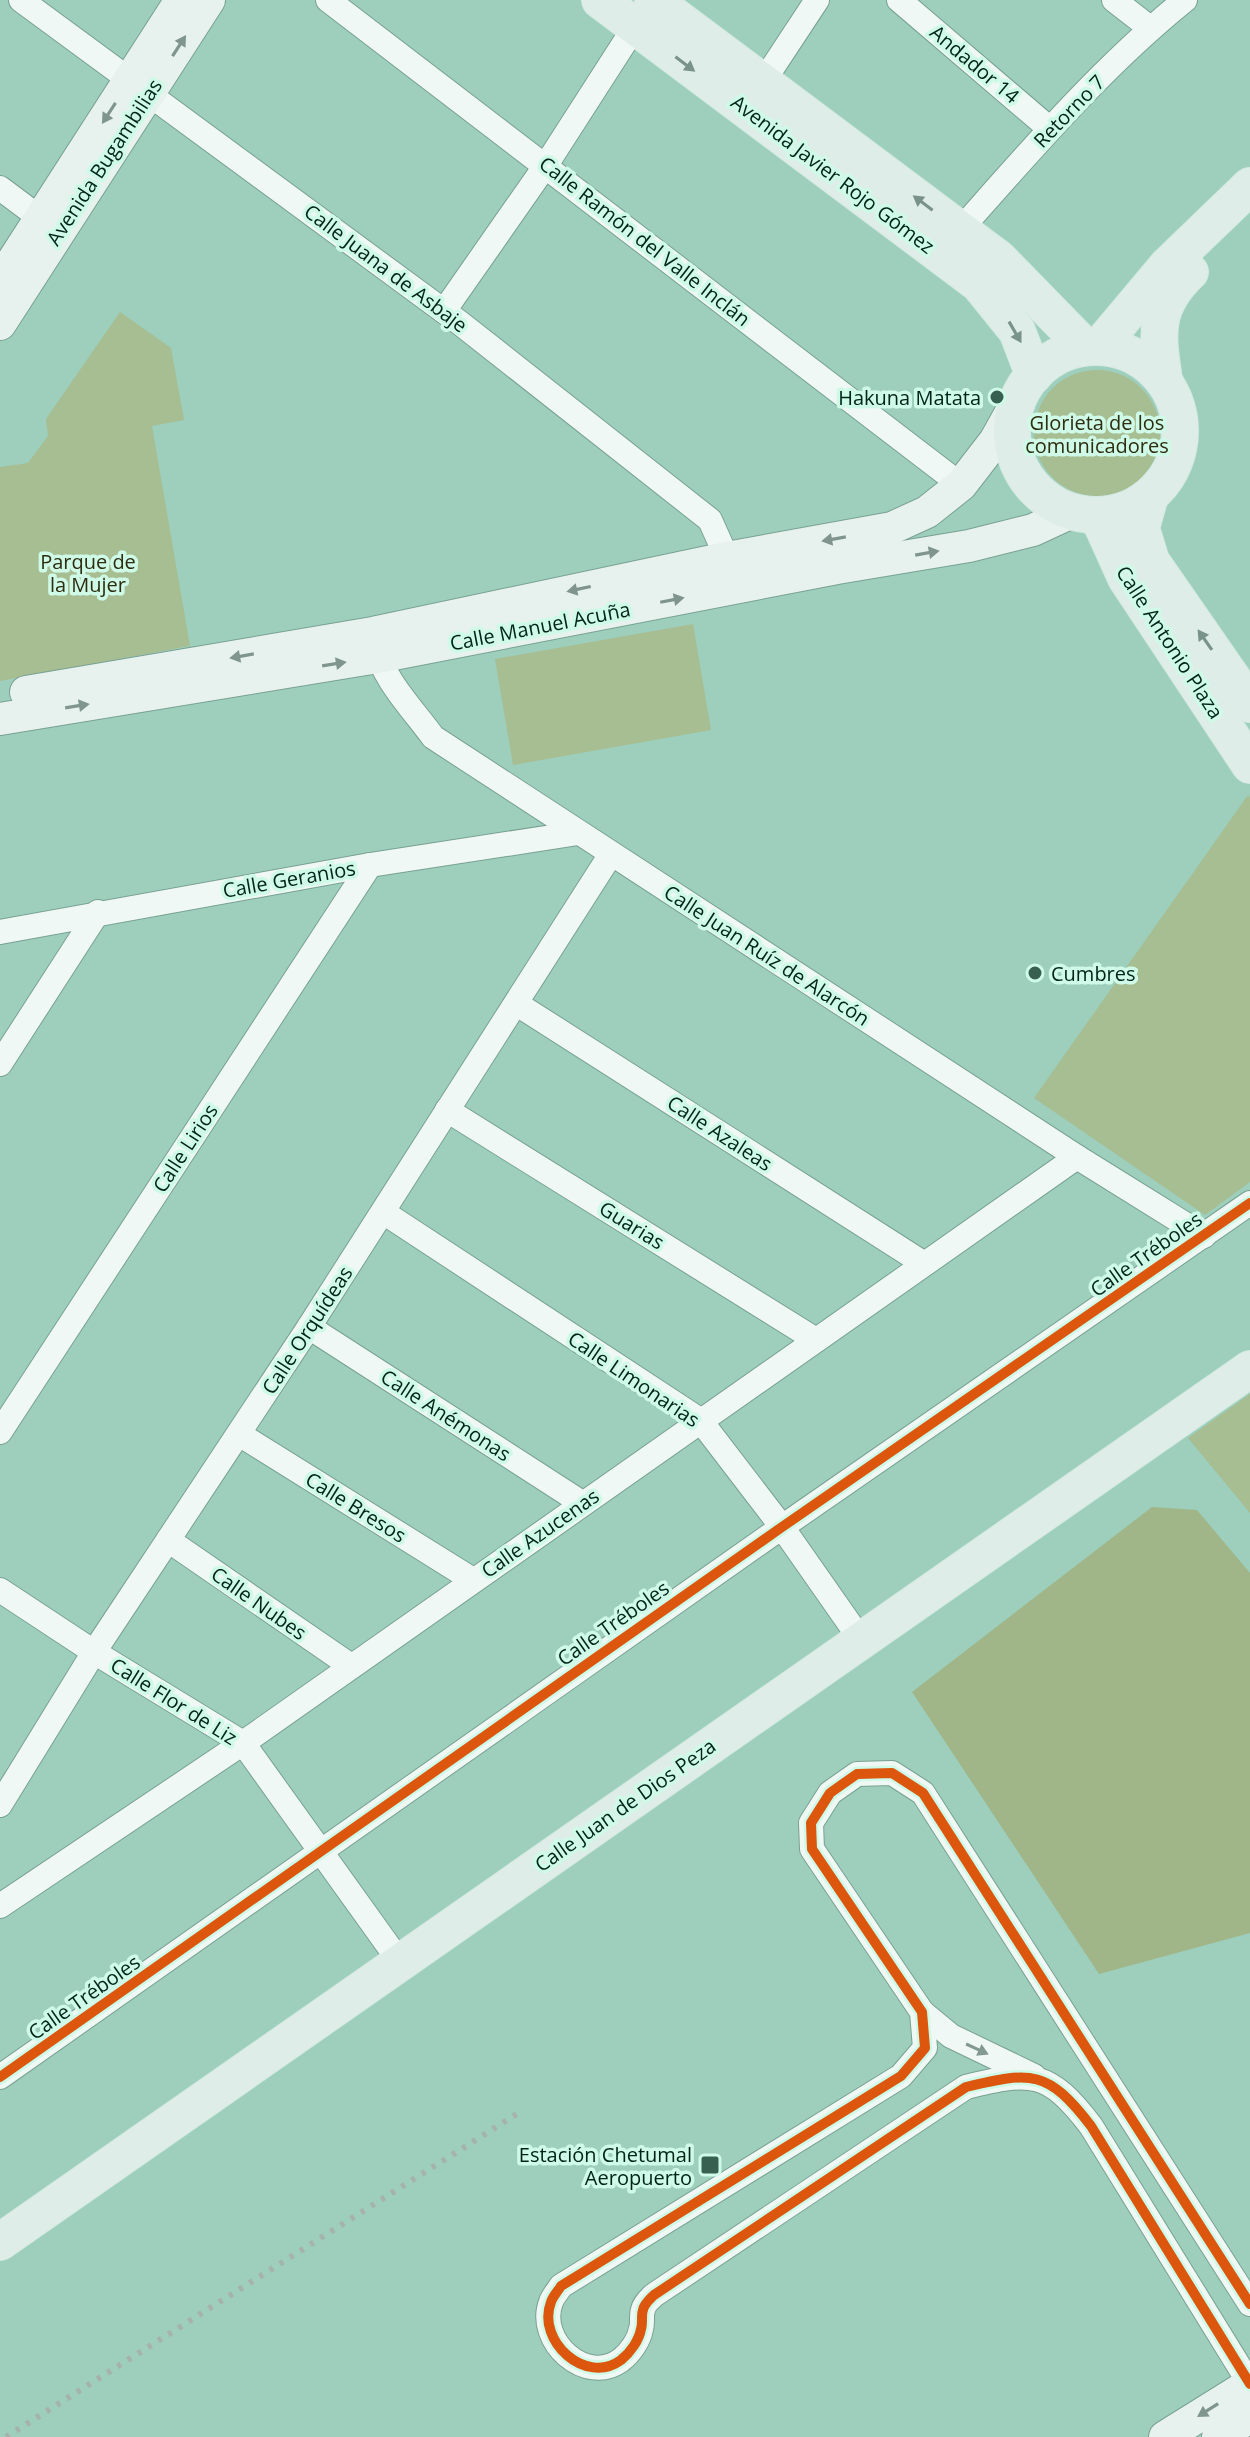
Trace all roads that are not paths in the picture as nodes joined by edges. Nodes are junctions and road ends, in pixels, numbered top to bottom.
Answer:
1 (21, 0) edge
2 (181, 0) edge
3 (209, 0) edge
4 (328, 0) edge
5 (600, 0) edge
6 (817, 0) edge
7 (899, 0) edge
8 (1114, 0) edge
9 (1185, 0) edge
10 (647, 9) edge
11 (1150, 28) junction
12 (763, 82) junction
13 (139, 87) junction
14 (1050, 129) junction
15 (546, 165) junction
16 (1250, 186) edge
17 (0, 188) edge
18 (1250, 215) edge
19 (40, 218) junction
20 (960, 230) junction
21 (989, 271) junction
22 (0, 281) edge
23 (444, 311) junction
24 (0, 324) edge
25 (1092, 347) junction
26 (1164, 380) junction
27 (1026, 386) junction
28 (961, 485) junction
29 (1150, 496) junction
30 (1086, 514) junction
31 (727, 558) junction
32 (376, 645) junction
33 (0, 696) edge
34 (1250, 704) edge
35 (0, 719) edge
36 (1250, 765) edge
37 (578, 833) junction
38 (611, 854) junction
39 (370, 865) junction
40 (98, 912) junction
41 (0, 932) edge
42 (517, 1004) junction
43 (0, 1064) edge
44 (447, 1110) junction
45 (1077, 1157) junction
46 (1250, 1203) edge
47 (383, 1212) junction
48 (1204, 1236) junction
49 (923, 1263) junction
50 (309, 1327) junction
51 (816, 1340) junction
52 (1250, 1369) edge
53 (700, 1420) junction
54 (0, 1432) edge
55 (239, 1434) junction
56 (582, 1503) junction
57 (782, 1527) junction
58 (168, 1540) junction
59 (473, 1580) junction
60 (0, 1590) edge
61 (861, 1640) junction
62 (94, 1652) junction
63 (351, 1666) junction
64 (243, 1743) junction
65 (0, 1805) edge
66 (321, 1851) junction
67 (0, 1906) edge
68 (400, 1962) junction
69 (922, 2012) junction
70 (0, 2077) edge
71 (1037, 2077) junction
72 (0, 2242) edge
73 (1250, 2304) edge
74 (1250, 2384) edge
75 (1250, 2417) edge
76 (1165, 2437) edge
77 (1218, 2437) edge

1 - 13 street, Calle Juana de Asbaje
2 - 13 main road, Avenida Bugambilias
13 -> 3 main road, Avenida Bugambilias
4 - 15 street, Calle Ramón del Valle Inclán
5 - 10 main road, Avenida Javier Rojo Gómez
6 - 12 street
7 - 14 street, Andador 14
8 - 11 street
9 - 11 street, Retorno 7
10 - 12 main road, Avenida Javier Rojo Gómez
10 - 15 street
10 -> 21 main road, Avenida Javier Rojo Gómez
11 - 14 street, Retorno 7
20 -> 12 main road, Avenida Javier Rojo Gómez
13 -> 19 main road, Avenida Bugambilias
13 - 23 street, Calle Juana de Asbaje
13 - 24 main road, Avenida Bugambilias
14 - 20 street, Retorno 7
15 - 23 street
15 - 28 street, Calle Ramón del Valle Inclán
16 - 25 main road
17 - 19 street
18 - 26 main road
19 - 22 main road, Avenida Bugambilias
20 - 21 main road, Avenida Javier Rojo Gómez
21 - 25 main road, Avenida Javier Rojo Gómez
21 -> 27 main road, Avenida Javier Rojo Gómez
23 - 31 street, Calle Juana de Asbaje
25 - 26 main road
25 - 27 main road
26 - 29 main road
27 - 28 main road, Calle Manuel Acuña
27 - 30 main road
28 -> 31 main road, Calle Manuel Acuña
29 - 30 main road
34 -> 29 main road, Calle Antonio Plaza
32 -> 30 main road, Calle Manuel Acuña
30 - 36 main road, Calle Antonio Plaza
31 -> 32 main road, Calle Manuel Acuña
32 -> 33 main road, Calle Manuel Acuña
35 -> 32 main road, Calle Manuel Acuña
32 - 37 street, Calle Juan Ruíz de Alarcón
37 - 38 street, Calle Juan Ruíz de Alarcón
37 - 39 street, Calle Geranios
38 - 42 street, Calle Orquídeas
38 - 45 street, Calle Juan Ruíz de Alarcón
39 - 40 street, Calle Geranios
39 - 54 street, Calle Lirios
40 - 41 street, Calle Geranios
40 - 43 street
42 - 44 street, Calle Orquídeas
42 - 49 street, Calle Azaleas
44 - 47 street, Calle Orquídeas
44 - 51 street, Guarias
45 - 48 street, Calle Juan Ruíz de Alarcón
45 - 49 street, Calle Azucenas
46 - 48 street, Calle Tréboles
47 - 50 street, Calle Orquídeas
47 - 53 street, Calle Limonarias
48 - 57 street, Calle Tréboles
49 - 51 street, Calle Azucenas
50 - 55 street, Calle Orquídeas
50 - 56 street, Calle Anémonas
51 - 53 street, Calle Azucenas
52 - 61 main road, Calle Juan de Dios Peza
53 - 56 street, Calle Azucenas
53 - 57 street, Calle Limonarias
55 - 58 street, Calle Orquídeas
55 - 59 street, Calle Bresos
56 - 59 street, Calle Azucenas
57 - 61 street, Calle Limonarias
57 - 66 street, Calle Tréboles
58 - 62 street, Calle Orquídeas
58 - 63 street, Calle Nubes
59 - 63 street, Calle Azucenas
60 - 62 street, Calle Flor de Liz
61 - 68 main road, Calle Juan de Dios Peza
62 - 64 street, Calle Flor de Liz
62 - 65 street, Calle Orquídeas
63 - 64 street, Calle Azucenas
64 - 66 street, Calle Flor de Liz
64 - 67 street, Calle Azucenas
66 - 68 street, Calle Flor de Liz
66 - 70 street, Calle Tréboles
68 - 72 main road, Calle Juan de Dios Peza
69 -> 71 street
69 - 71 street
69 - 73 street
71 - 74 street
74 -> 76 main road
75 - 77 main road

